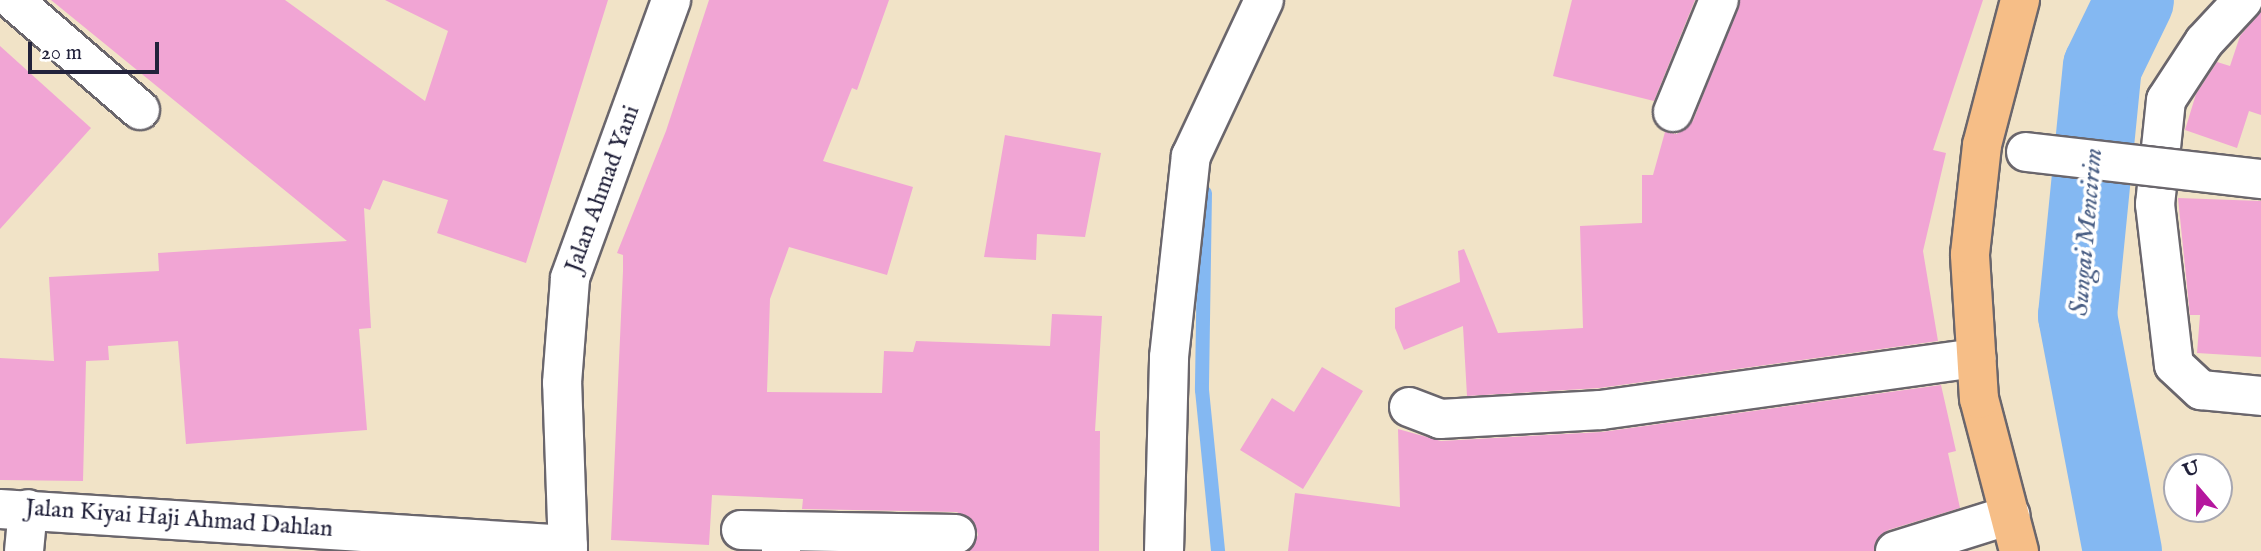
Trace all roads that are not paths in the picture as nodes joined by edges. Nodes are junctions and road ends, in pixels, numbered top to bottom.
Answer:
1 (13, 0) edge
2 (671, 0) edge
3 (1264, 0) edge
4 (1719, 0) edge
5 (2021, 0) edge
6 (2243, 0) edge
7 (139, 110) dead end
8 (1673, 112) dead end
9 (1982, 145) junction
10 (2261, 179) edge
11 (1976, 358) junction
12 (2261, 396) edge
13 (1409, 407) dead end
14 (14, 509) edge
15 (741, 530) dead end
16 (2014, 533) edge
17 (956, 534) dead end
18 (780, 541) edge
19 (573, 549) edge
20 (24, 551) edge
21 (1164, 551) edge
22 (1895, 551) edge

1 - 7 street
2 - 19 street, Jalan Ahmad Yani
3 - 21 street
4 - 8 street
5 - 9 main road
6 - 12 street
9 - 10 street, bridge
9 - 11 main road
11 - 13 street
11 - 16 main road
14 - 19 street, Jalan Kiyai Haji Ahmad Dahlan
14 - 20 street
15 - 18 street
16 - 22 street
17 - 18 street

